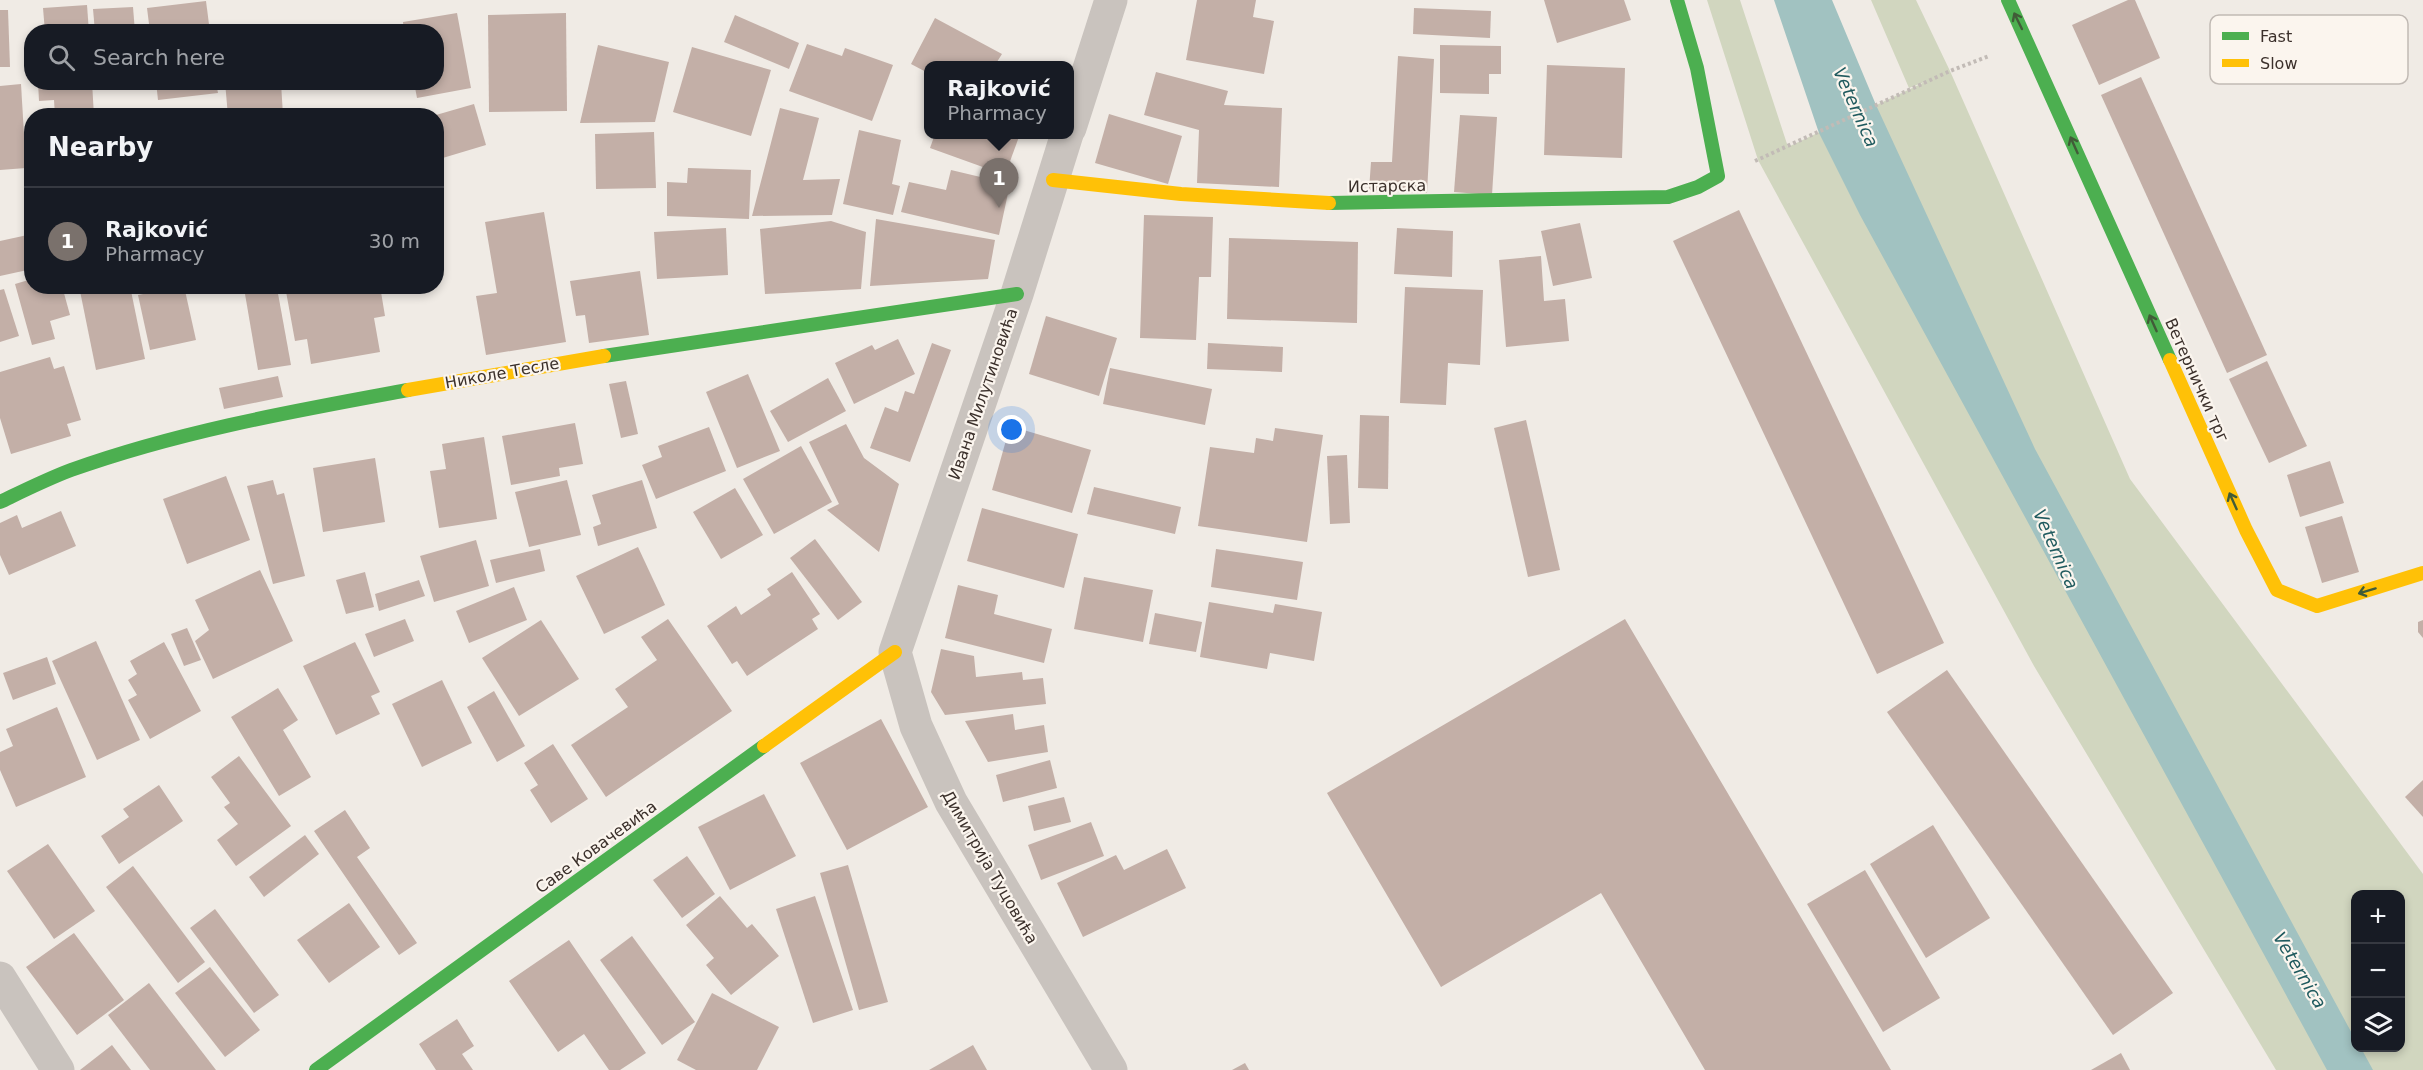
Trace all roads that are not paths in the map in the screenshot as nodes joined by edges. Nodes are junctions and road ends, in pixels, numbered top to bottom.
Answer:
1 (1111, 0) edge
2 (1677, 0) edge
3 (2008, 0) edge
4 (1074, 116) edge
5 (1066, 139) edge
6 (1053, 180) junction
7 (1017, 294) junction
8 (0, 502) edge
9 (2423, 573) edge
10 (895, 651) junction
11 (0, 978) edge
12 (58, 1070) edge
13 (316, 1070) edge
14 (1111, 1070) edge

1 - 4 street
2 - 6 street, Истарска
9 -> 3 street, Ветернички трг
5 - 6 street, Ивана Милутиновића
6 - 7 street, Ивана Милутиновића
7 - 8 street, Николе Тесле
7 - 10 street, Ивана Милутиновића
10 - 13 street, Саве Ковачевића
10 - 14 street, Димитрија Туцовића
11 - 12 street

